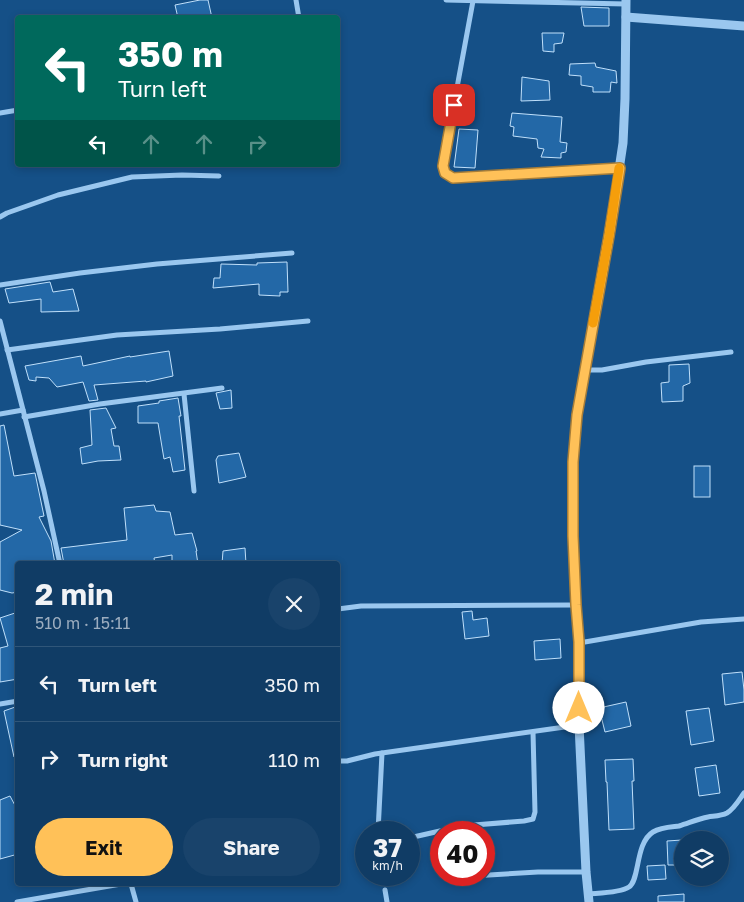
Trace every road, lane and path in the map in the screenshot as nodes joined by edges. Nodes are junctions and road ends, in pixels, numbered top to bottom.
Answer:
1 (296, 0) edge
2 (446, 0) edge
3 (473, 1) edge
4 (626, 2) edge
5 (298, 15) edge
6 (626, 17) junction
7 (744, 26) edge
8 (15, 110) edge
9 (0, 113) edge
10 (620, 168) junction
11 (219, 176) dead end
12 (0, 217) edge
13 (292, 253) dead end
14 (0, 285) edge
15 (0, 321) edge
16 (308, 321) dead end
17 (7, 350) junction
18 (731, 352) dead end
19 (584, 370) junction
20 (222, 388) dead end
21 (184, 394) junction
22 (23, 410) junction
23 (0, 414) edge
24 (24, 417) junction
25 (194, 491) dead end
26 (59, 561) edge
27 (576, 605) junction
28 (340, 609) edge
29 (744, 619) edge
30 (579, 642) junction
31 (15, 702) edge
32 (0, 704) edge
33 (579, 725) junction
34 (533, 732) junction
35 (382, 754) junction
36 (340, 761) edge
37 (744, 793) edge
38 (379, 821) edge
39 (420, 836) edge
40 (586, 872) junction
41 (495, 875) edge
42 (109, 886) edge
43 (132, 886) edge
44 (385, 890) dead end
45 (588, 898) edge
46 (17, 902) edge
47 (136, 902) edge
48 (387, 902) edge

1 - 5 street
2 - 3 street
3 - 4 street
3 - 10 street
4 - 6 street
6 - 7 street
6 - 10 street
8 - 9 street
10 - 19 street
11 - 12 street
13 - 14 street
15 - 17 street
16 - 17 street
17 - 22 street
18 - 19 street
19 - 27 street
20 - 21 street
21 - 24 street
21 - 25 street
22 - 23 street
22 - 24 street
24 - 26 street
27 - 28 street
27 - 30 street
29 - 30 street
30 - 33 street
31 - 32 street
33 - 34 street
33 - 40 street
34 - 35 street
34 - 39 street
35 - 36 street
35 - 38 street
37 - 45 street
40 - 41 street
40 - 45 street
42 - 46 street
43 - 47 street
44 - 48 street

